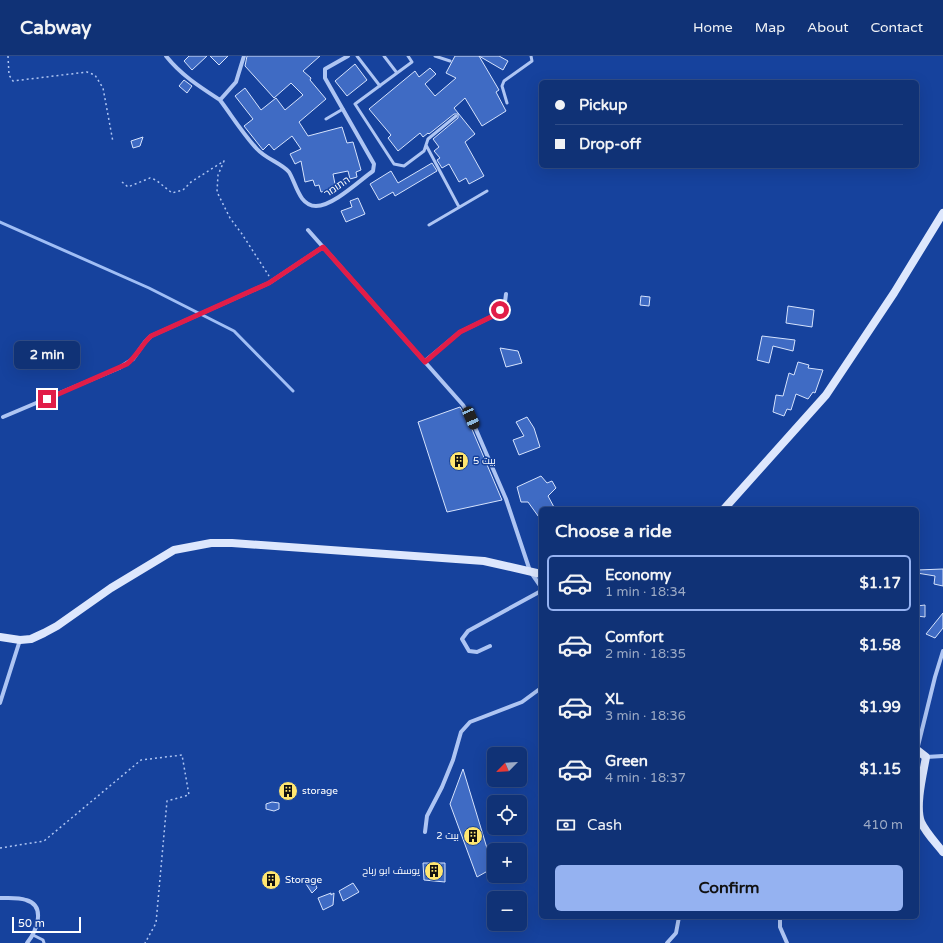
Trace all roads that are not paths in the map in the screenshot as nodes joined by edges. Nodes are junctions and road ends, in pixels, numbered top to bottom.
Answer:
1 (166, 56) edge
2 (244, 56) edge
3 (348, 56) edge
4 (356, 56) edge
5 (384, 56) edge
6 (408, 56) edge
7 (435, 56) edge
8 (531, 56) edge
9 (450, 60) dead end
10 (397, 73) junction
11 (380, 86) junction
12 (220, 100) junction
13 (507, 103) dead end
14 (343, 110) junction
15 (456, 116) dead end
16 (326, 119) dead end
17 (426, 145) junction
18 (487, 191) dead end
19 (459, 207) junction
20 (943, 213) edge
21 (429, 226) dead end
22 (308, 230) dead end
23 (323, 247) junction
24 (506, 294) dead end
25 (425, 362) junction
26 (3, 417) dead end
27 (726, 507) edge
28 (530, 571) junction
29 (539, 573) edge
30 (539, 584) edge
31 (539, 592) edge
32 (0, 637) edge
33 (20, 640) junction
34 (490, 646) dead end
35 (943, 651) edge
36 (539, 689) edge
37 (0, 703) edge
38 (919, 742) edge
39 (919, 752) edge
40 (943, 756) edge
41 (926, 757) junction
42 (920, 817) junction
43 (919, 821) edge
44 (425, 832) dead end
45 (943, 852) edge
46 (0, 898) edge
47 (679, 919) edge
48 (780, 919) edge
49 (33, 935) junction
50 (27, 943) edge
51 (44, 943) edge
52 (667, 943) edge
53 (787, 943) edge

1 - 12 street, התומר
2 - 12 street
3 - 14 street, התומר
4 - 11 lane
5 - 10 lane
6 - 10 lane
7 - 9 lane
8 - 13 lane
10 - 11 lane
11 - 17 lane
12 - 14 street, התומר
14 - 16 lane
15 - 17 lane
17 - 19 lane
18 - 19 lane
19 - 21 lane
20 - 27 street
22 - 23 street
23 - 25 street
23 - 26 street
24 - 25 street
25 - 28 street
28 - 29 street
28 - 30 street
28 - 33 street
31 - 34 street
32 - 33 street
33 - 37 street
35 - 38 street
36 - 44 street
39 - 41 street
40 - 41 street
41 - 42 street
42 - 43 street
42 - 45 street
46 - 49 street
47 - 52 street
48 - 53 street
49 - 50 street
49 - 51 lane

